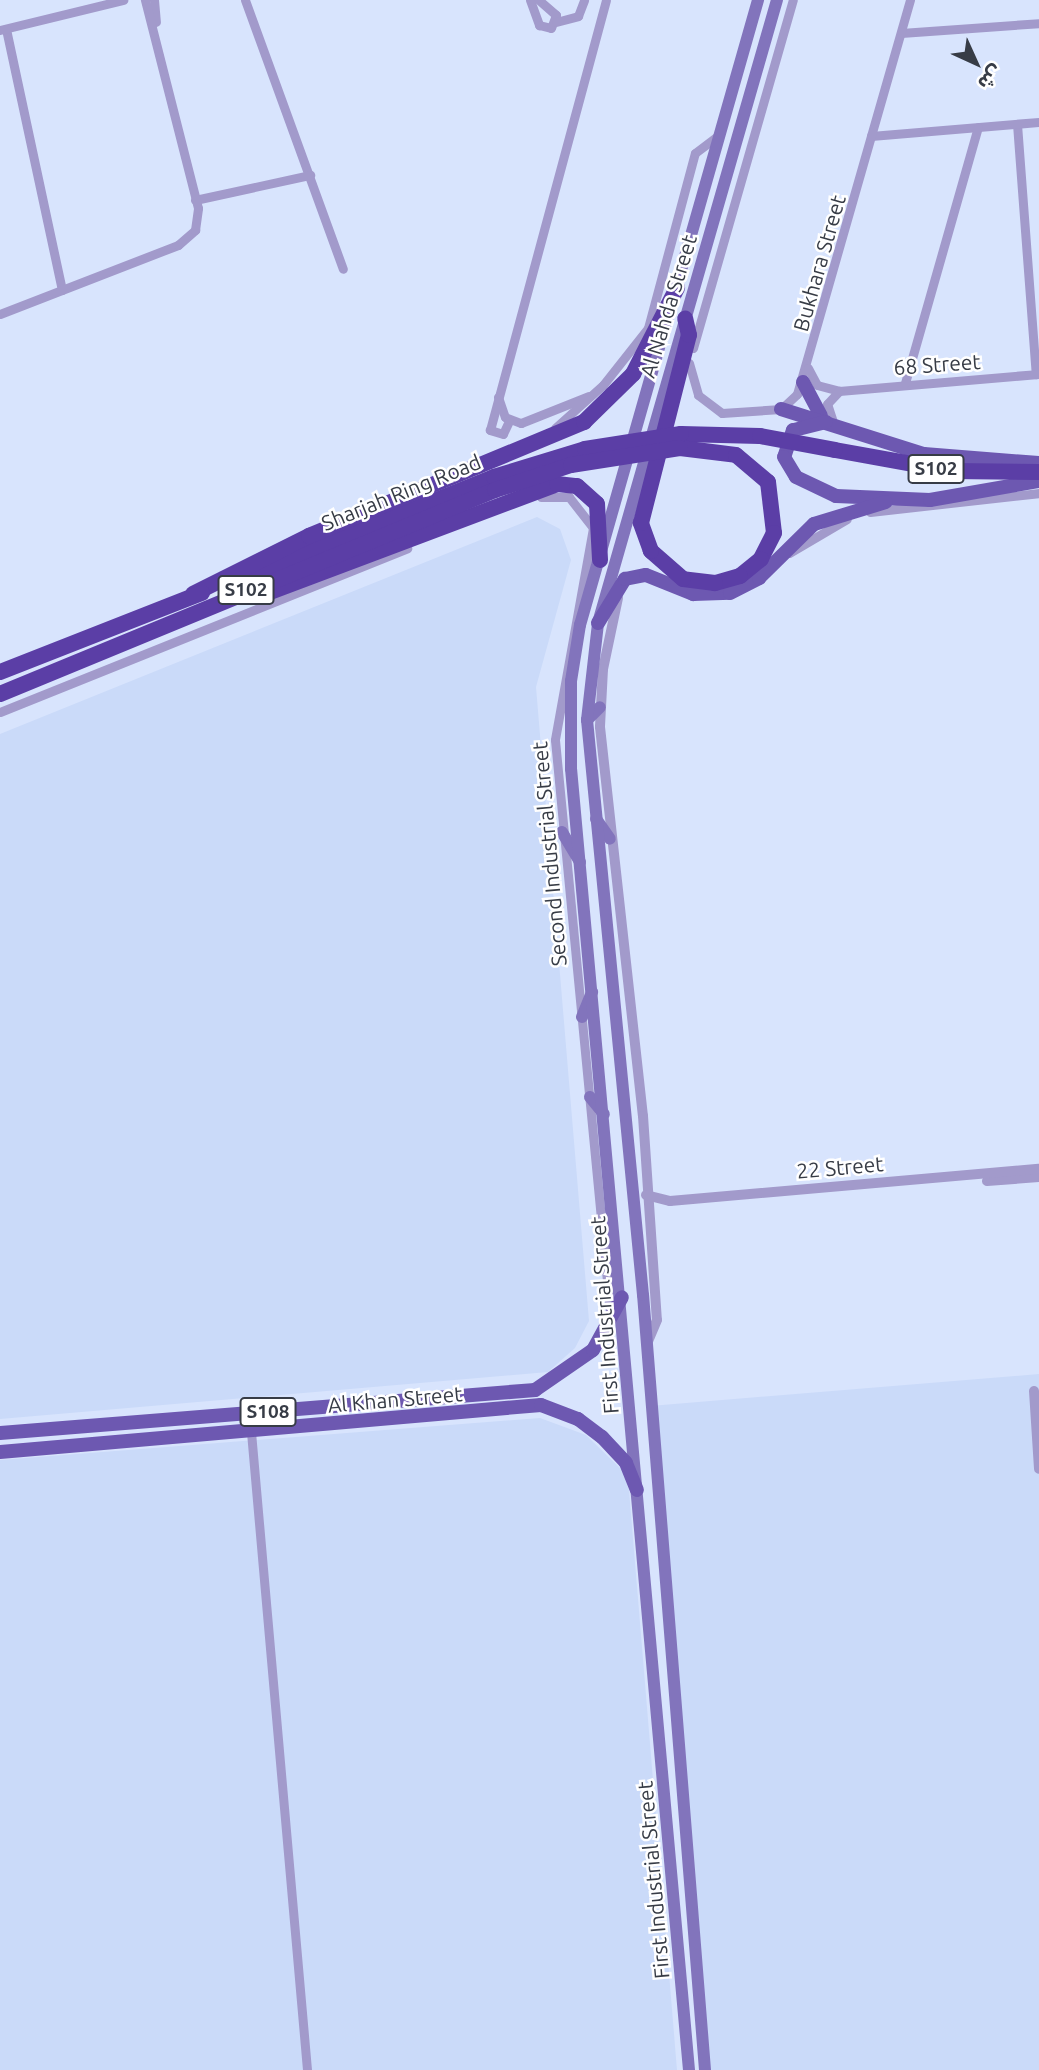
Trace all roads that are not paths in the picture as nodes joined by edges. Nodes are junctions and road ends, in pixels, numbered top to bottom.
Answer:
1 (123, 0) edge
2 (145, 0) edge
3 (154, 0) edge
4 (245, 0) edge
5 (530, 0) edge
6 (539, 0) edge
7 (606, 0) edge
8 (758, 0) edge
9 (777, 0) edge
10 (793, 0) edge
11 (910, 0) edge
12 (583, 4) edge
13 (556, 20) junction
14 (1039, 23) edge
15 (156, 28) junction
16 (3, 29) edge
17 (901, 33) junction
18 (1039, 122) edge
19 (1017, 124) junction
20 (978, 127) junction
21 (720, 134) junction
22 (871, 136) junction
23 (310, 175) junction
24 (195, 200) junction
25 (343, 269) dead end
26 (677, 288) junction
27 (62, 290) junction
28 (0, 314) edge
29 (685, 318) junction
30 (689, 363) junction
31 (808, 367) junction
32 (1037, 374) edge
33 (803, 382) junction
34 (905, 383) junction
35 (839, 391) junction
36 (498, 392) junction
37 (593, 394) junction
38 (781, 409) junction
39 (509, 421) junction
40 (830, 424) junction
41 (663, 427) junction
42 (681, 441) junction
43 (501, 459) junction
44 (1039, 463) edge
45 (1037, 482) edge
46 (494, 483) junction
47 (886, 502) junction
48 (600, 560) junction
49 (775, 560) junction
50 (624, 581) junction
51 (193, 594) junction
52 (598, 623) junction
53 (158, 629) junction
54 (574, 654) junction
55 (563, 669) junction
56 (0, 672) edge
57 (0, 694) edge
58 (600, 707) junction
59 (0, 712) edge
60 (587, 720) junction
61 (594, 817) junction
62 (562, 832) junction
63 (610, 839) junction
64 (582, 866) junction
65 (593, 988) junction
66 (582, 1017) junction
67 (590, 1097) junction
68 (604, 1114) junction
69 (1039, 1169) edge
70 (1039, 1177) edge
71 (646, 1195) junction
72 (648, 1215) junction
73 (637, 1227) junction
74 (622, 1297) junction
75 (609, 1327) junction
76 (647, 1344) junction
77 (1034, 1391) dead end
78 (251, 1432) junction
79 (0, 1433) edge
80 (0, 1452) edge
81 (1039, 1469) edge
82 (637, 1490) junction
83 (307, 2070) edge
84 (689, 2070) edge
85 (705, 2070) edge

1 - 16 street
2 - 15 street
3 - 15 street
4 - 23 street
5 - 13 street
6 - 13 street
7 - 36 street
8 - 21 main road, Al Nahda Street
9 - 29 main road, Al Nahda Street
10 - 30 street
11 - 17 street, Bukhara Street
12 - 13 street
14 - 17 street
15 - 24 street
16 - 27 street
17 - 22 street, Bukhara Street
18 - 19 street
19 - 20 street
19 - 32 street
20 - 22 street
20 - 34 street
21 - 26 main road, Al Nahda Street
21 - 37 street
22 - 31 street, Bukhara Street
23 - 24 street
23 - 25 street
24 - 27 street
26 - 43 highway
26 - 48 main road, Al Nahda Street
27 - 28 street
29 - 41 highway
29 - 52 main road, Al Nahda Street
30 - 38 street
30 - 41 street
31 - 33 street, Bukhara Street
31 - 35 street
32 - 34 street, 68 Street
33 - 38 street, Bukhara Street
33 - 40 main road
34 - 35 street, 68 Street
35 - 40 street
36 - 39 street
36 - 39 street
37 - 39 street
37 - 43 street
38 - 40 main road
40 - 44 main road
40 - 47 main road
41 - 42 highway
42 - 45 highway, Sharjah Ring Road / S102
42 - 46 highway, Sharjah Ring Road / S102, bridge
43 - 51 highway
45 - 47 main road
45 - 49 street
46 - 51 highway, Sharjah Ring Road / S102
46 - 53 highway, Sharjah Ring Road / S102
47 - 49 main road
48 - 53 highway
48 - 54 main road, First Industrial Street
49 - 50 main road
50 - 52 main road
50 - 58 street
51 - 56 highway, Sharjah Ring Road / S102
52 - 60 main road, First Industrial Street
53 - 57 highway, Sharjah Ring Road / S102
54 - 55 main road
54 - 64 main road, First Industrial Street
55 - 59 street, Second Industrial Street
55 - 62 street, Second Industrial Street
58 - 60 main road
58 - 63 street
60 - 61 main road, First Industrial Street
61 - 63 main road
61 - 73 main road, First Industrial Street
62 - 64 main road
62 - 66 street, Second Industrial Street
63 - 71 street
64 - 65 main road, First Industrial Street
65 - 66 main road
65 - 68 main road, First Industrial Street
66 - 67 street, Second Industrial Street
67 - 68 main road
67 - 75 street, Second Industrial Street
68 - 74 main road, First Industrial Street
69 - 71 street, 22 Street
70 - 72 street, 22 Street
71 - 72 street
72 - 73 main road
72 - 76 street
73 - 76 main road, First Industrial Street
74 - 75 main road
74 - 82 main road, First Industrial Street
75 - 79 main road, Al Khan Street / S108
76 - 85 main road, First Industrial Street
77 - 81 street
78 - 80 main road, Al Khan Street / S108
78 - 82 main road, Al Khan Street / S108
78 - 83 street
82 - 84 main road, First Industrial Street

